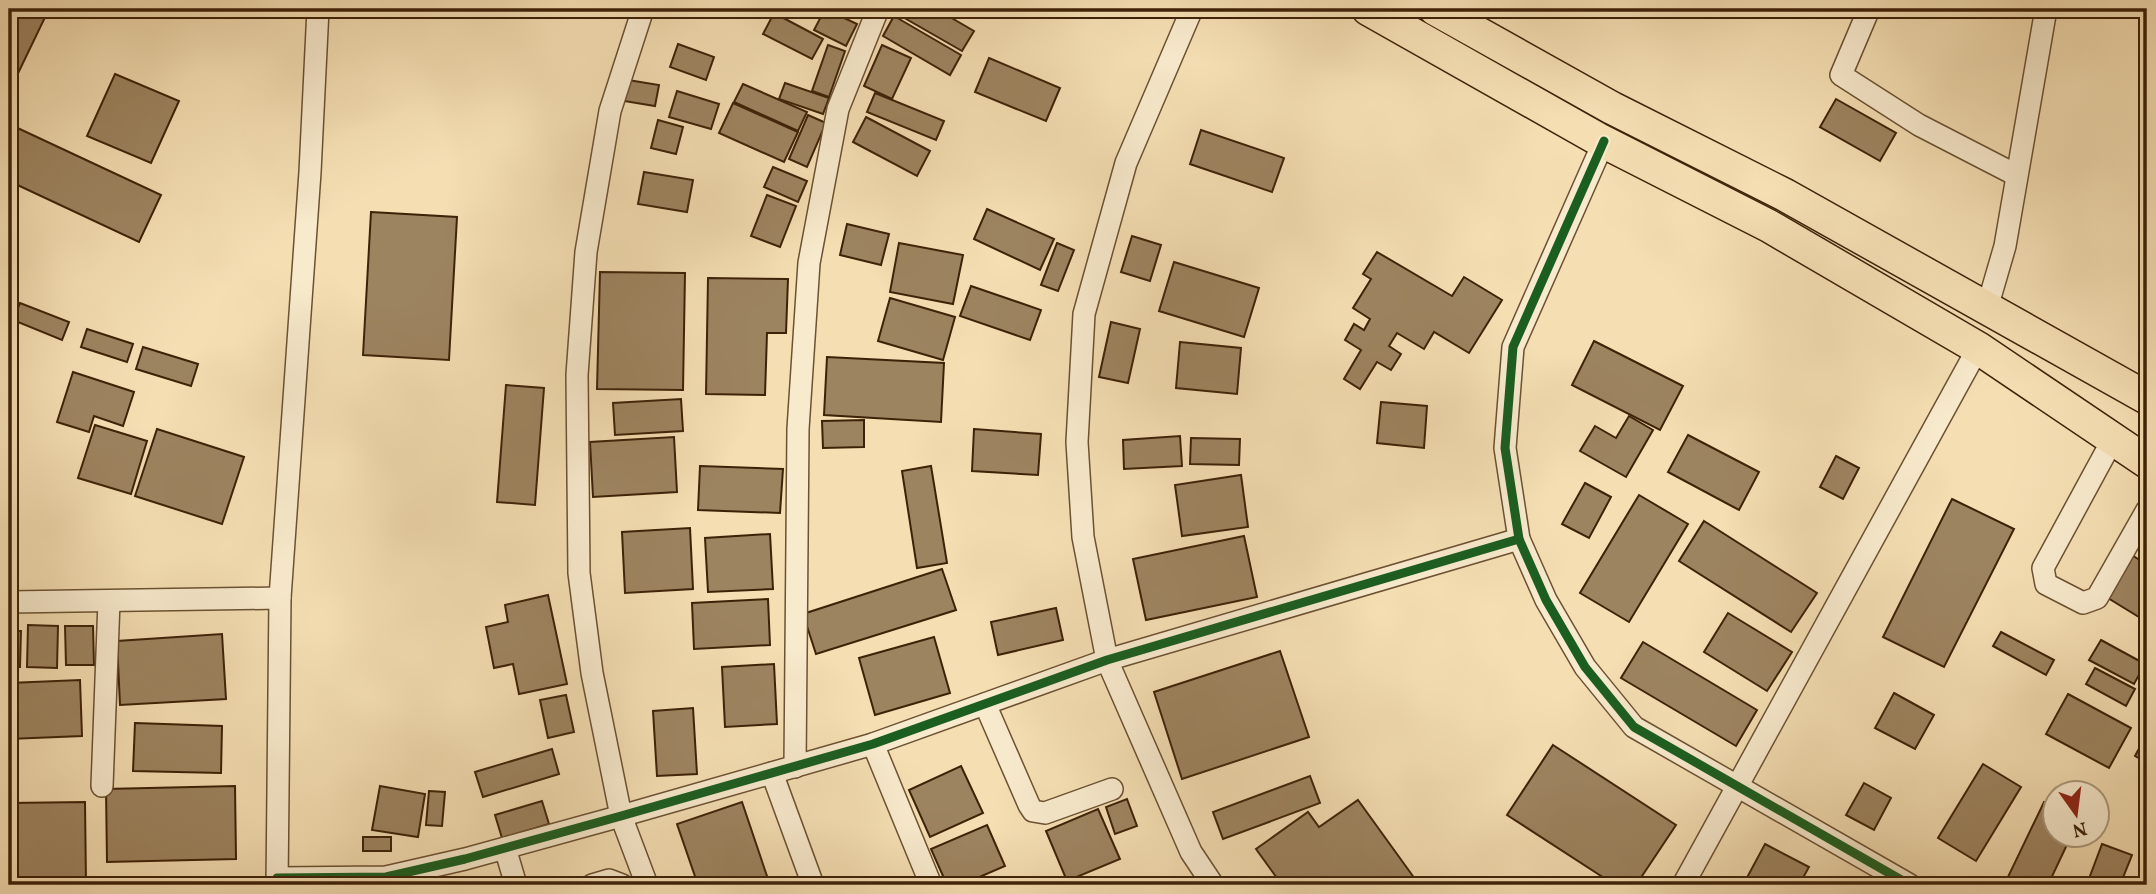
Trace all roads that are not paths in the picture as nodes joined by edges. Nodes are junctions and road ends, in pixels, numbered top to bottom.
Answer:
1 (317, 9) edge
2 (643, 9) edge
3 (878, 9) edge
4 (1192, 9) edge
5 (1368, 9) edge
6 (1435, 9) edge
7 (1869, 9) edge
8 (2046, 9) edge
9 (1604, 141) junction
10 (2016, 174) junction
11 (1987, 308) junction
12 (1978, 348) junction
13 (2147, 398) edge
14 (2113, 439) junction
15 (2147, 462) edge
16 (2147, 510) edge
17 (1519, 539) junction
18 (280, 598) junction
19 (109, 601) junction
20 (9, 602) edge
21 (1107, 660) junction
22 (985, 704) junction
23 (873, 744) junction
24 (795, 767) junction
25 (772, 773) junction
26 (102, 786) dead end
27 (1736, 787) junction
28 (1112, 789) dead end
29 (621, 816) junction
30 (505, 848) junction
31 (277, 882) edge
32 (516, 885) edge
33 (592, 885) edge
34 (622, 885) edge
35 (647, 885) edge
36 (813, 885) edge
37 (931, 885) edge
38 (1213, 885) edge
39 (1683, 885) edge
40 (1910, 885) edge

1 - 18 street
2 - 29 street
3 - 24 street
4 - 21 street
5 - 9 highway
6 - 11 highway
7 - 10 street
8 - 10 street
9 - 12 highway
9 - 17 street
10 - 11 street
11 - 13 highway
12 - 14 highway
12 - 27 street
14 - 15 highway
14 - 16 street
17 - 21 street
17 - 27 street
18 - 19 street
18 - 31 street
19 - 20 street
19 - 26 street
21 - 22 street
21 - 38 street
22 - 23 street
22 - 28 street
23 - 24 street
23 - 37 street
24 - 25 street
25 - 29 street
25 - 36 street
27 - 39 street
27 - 40 street
29 - 30 street
29 - 35 street
30 - 31 street
30 - 32 street
33 - 34 street

